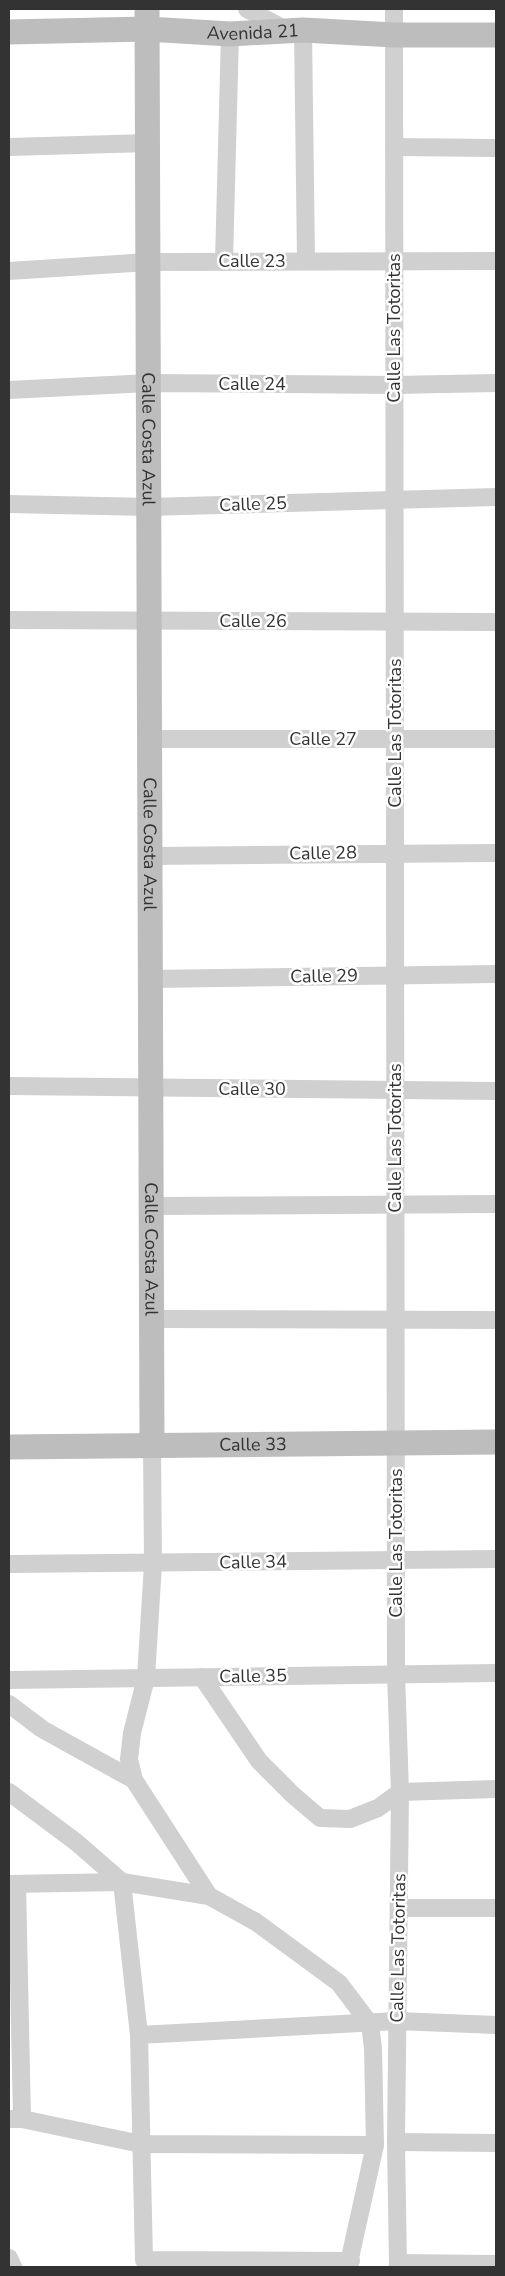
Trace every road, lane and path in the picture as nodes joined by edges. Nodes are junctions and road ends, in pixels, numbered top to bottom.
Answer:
1 (247, 9) edge
2 (394, 9) edge
3 (147, 19) edge
4 (295, 30) junction
5 (9, 32) edge
6 (230, 34) junction
7 (394, 34) junction
8 (496, 35) edge
9 (148, 143) junction
10 (9, 147) edge
11 (394, 147) junction
12 (496, 148) edge
13 (496, 260) edge
14 (306, 261) junction
15 (394, 261) junction
16 (148, 262) junction
17 (224, 262) junction
18 (9, 271) edge
19 (149, 383) junction
20 (496, 383) edge
21 (394, 385) junction
22 (9, 390) edge
23 (496, 497) edge
24 (394, 499) junction
25 (9, 504) edge
26 (149, 507) junction
27 (9, 620) edge
28 (149, 621) junction
29 (394, 621) junction
30 (496, 622) edge
31 (395, 739) junction
32 (496, 739) edge
33 (150, 740) junction
34 (395, 852) junction
35 (496, 853) edge
36 (150, 856) junction
37 (496, 974) edge
38 (395, 975) junction
39 (151, 979) junction
40 (9, 1086) edge
41 (151, 1088) junction
42 (395, 1090) junction
43 (496, 1091) edge
44 (496, 1204) edge
45 (395, 1205) junction
46 (152, 1206) junction
47 (152, 1319) junction
48 (395, 1320) junction
49 (496, 1320) edge
50 (496, 1442) edge
51 (396, 1444) junction
52 (152, 1445) junction
53 (9, 1447) edge
54 (396, 1559) junction
55 (496, 1559) edge
56 (9, 1564) edge
57 (153, 1564) junction
58 (396, 1673) junction
59 (496, 1673) edge
60 (202, 1677) junction
61 (146, 1678) junction
62 (9, 1680) edge
63 (9, 1704) edge
64 (134, 1780) junction
65 (496, 1789) edge
66 (9, 1792) edge
67 (400, 1792) junction
68 (122, 1882) junction
69 (13, 1884) edge
70 (209, 1896) junction
71 (399, 1908) junction
72 (496, 1908) edge
73 (397, 2021) junction
74 (370, 2024) junction
75 (496, 2025) edge
76 (139, 2035) junction
77 (15, 2119) edge
78 (396, 2142) junction
79 (496, 2143) edge
80 (141, 2144) junction
81 (375, 2145) junction
82 (9, 2258) edge
83 (349, 2264) edge
84 (496, 2264) edge
85 (398, 2265) edge
86 (12, 2267) edge

1 - 4 street
2 - 7 street, Calle Las Totoritas
3 - 5 street, Avenida 21
3 - 6 street, Avenida 21
3 - 9 street, Calle Costa Azul
4 - 6 street, Avenida 21
4 - 7 street, Avenida 21
4 - 14 street
6 - 17 street
7 - 8 street, Avenida 21
7 - 11 street, Calle Las Totoritas
9 - 10 street
9 - 16 street, Calle Costa Azul
11 - 12 street
11 - 15 street, Calle Las Totoritas
13 - 15 street, Calle 23
14 - 15 street, Calle 23
14 - 17 street, Calle 23
15 - 21 street, Calle Las Totoritas
16 - 17 street, Calle 23
16 - 18 street, Calle 23
16 - 19 street, Calle Costa Azul
19 - 21 street, Calle 24
19 - 22 street, Calle 24
19 - 26 street, Calle Costa Azul
20 - 21 street, Calle 24
21 - 24 street, Calle Las Totoritas
23 - 24 street, Calle 25
24 - 26 street, Calle 25
24 - 29 street, Calle Las Totoritas
25 - 26 street, Calle 25
26 - 28 street, Calle Costa Azul
27 - 28 street, Calle 26
28 - 29 street, Calle 26
28 - 33 street, Calle Costa Azul
29 - 30 street, Calle 26
29 - 31 street, Calle Las Totoritas
31 - 32 street, Calle 27
31 - 33 street, Calle 27
31 - 34 street, Calle Las Totoritas
33 - 36 street, Calle Costa Azul
34 - 35 street, Calle 28
34 - 36 street, Calle 28
34 - 38 street, Calle Las Totoritas
36 - 39 street, Calle Costa Azul
37 - 38 street, Calle 29
38 - 39 street, Calle 29
38 - 42 street, Calle Las Totoritas
39 - 41 street, Calle Costa Azul
40 - 41 street, Calle 30
41 - 42 street, Calle 30
41 - 46 street, Calle Costa Azul
42 - 43 street, Calle 30
42 - 45 street, Calle Las Totoritas
44 - 45 street
45 - 46 street
45 - 48 street, Calle Las Totoritas
46 - 47 street, Calle Costa Azul
47 - 48 street
47 - 52 street, Calle Costa Azul
48 - 49 street
48 - 51 street, Calle Las Totoritas
50 - 51 street, Calle 33
51 - 52 street, Calle 33
51 - 54 street, Calle Las Totoritas
52 - 53 street, Calle 33
52 - 57 street, Calle Costa Azul
54 - 55 street, Calle 34
54 - 57 street, Calle 34
54 - 58 street, Calle Las Totoritas
56 - 57 street, Calle 34
57 - 61 street, Calle Costa Azul
58 - 59 street, Calle 35
58 - 60 street, Calle 35
58 - 67 street, Calle Las Totoritas
60 - 61 street, Calle 35
60 - 67 street
61 - 62 street, Calle 35
61 - 64 street, Calle Costa Azul
63 - 64 street
64 - 70 street
65 - 67 street
66 - 68 street
67 - 71 street, Calle Las Totoritas
68 - 69 street
68 - 70 street
68 - 76 street
69 - 77 street
70 - 74 street
71 - 72 street
71 - 73 street, Calle Las Totoritas
73 - 74 street
73 - 75 street
73 - 78 street, Calle Las Totoritas
74 - 76 street
74 - 81 street
76 - 80 street
77 - 80 street
78 - 79 street
78 - 85 street, Calle Las Totoritas
80 - 81 street
80 - 83 street
81 - 83 street
82 - 86 street
84 - 85 street

